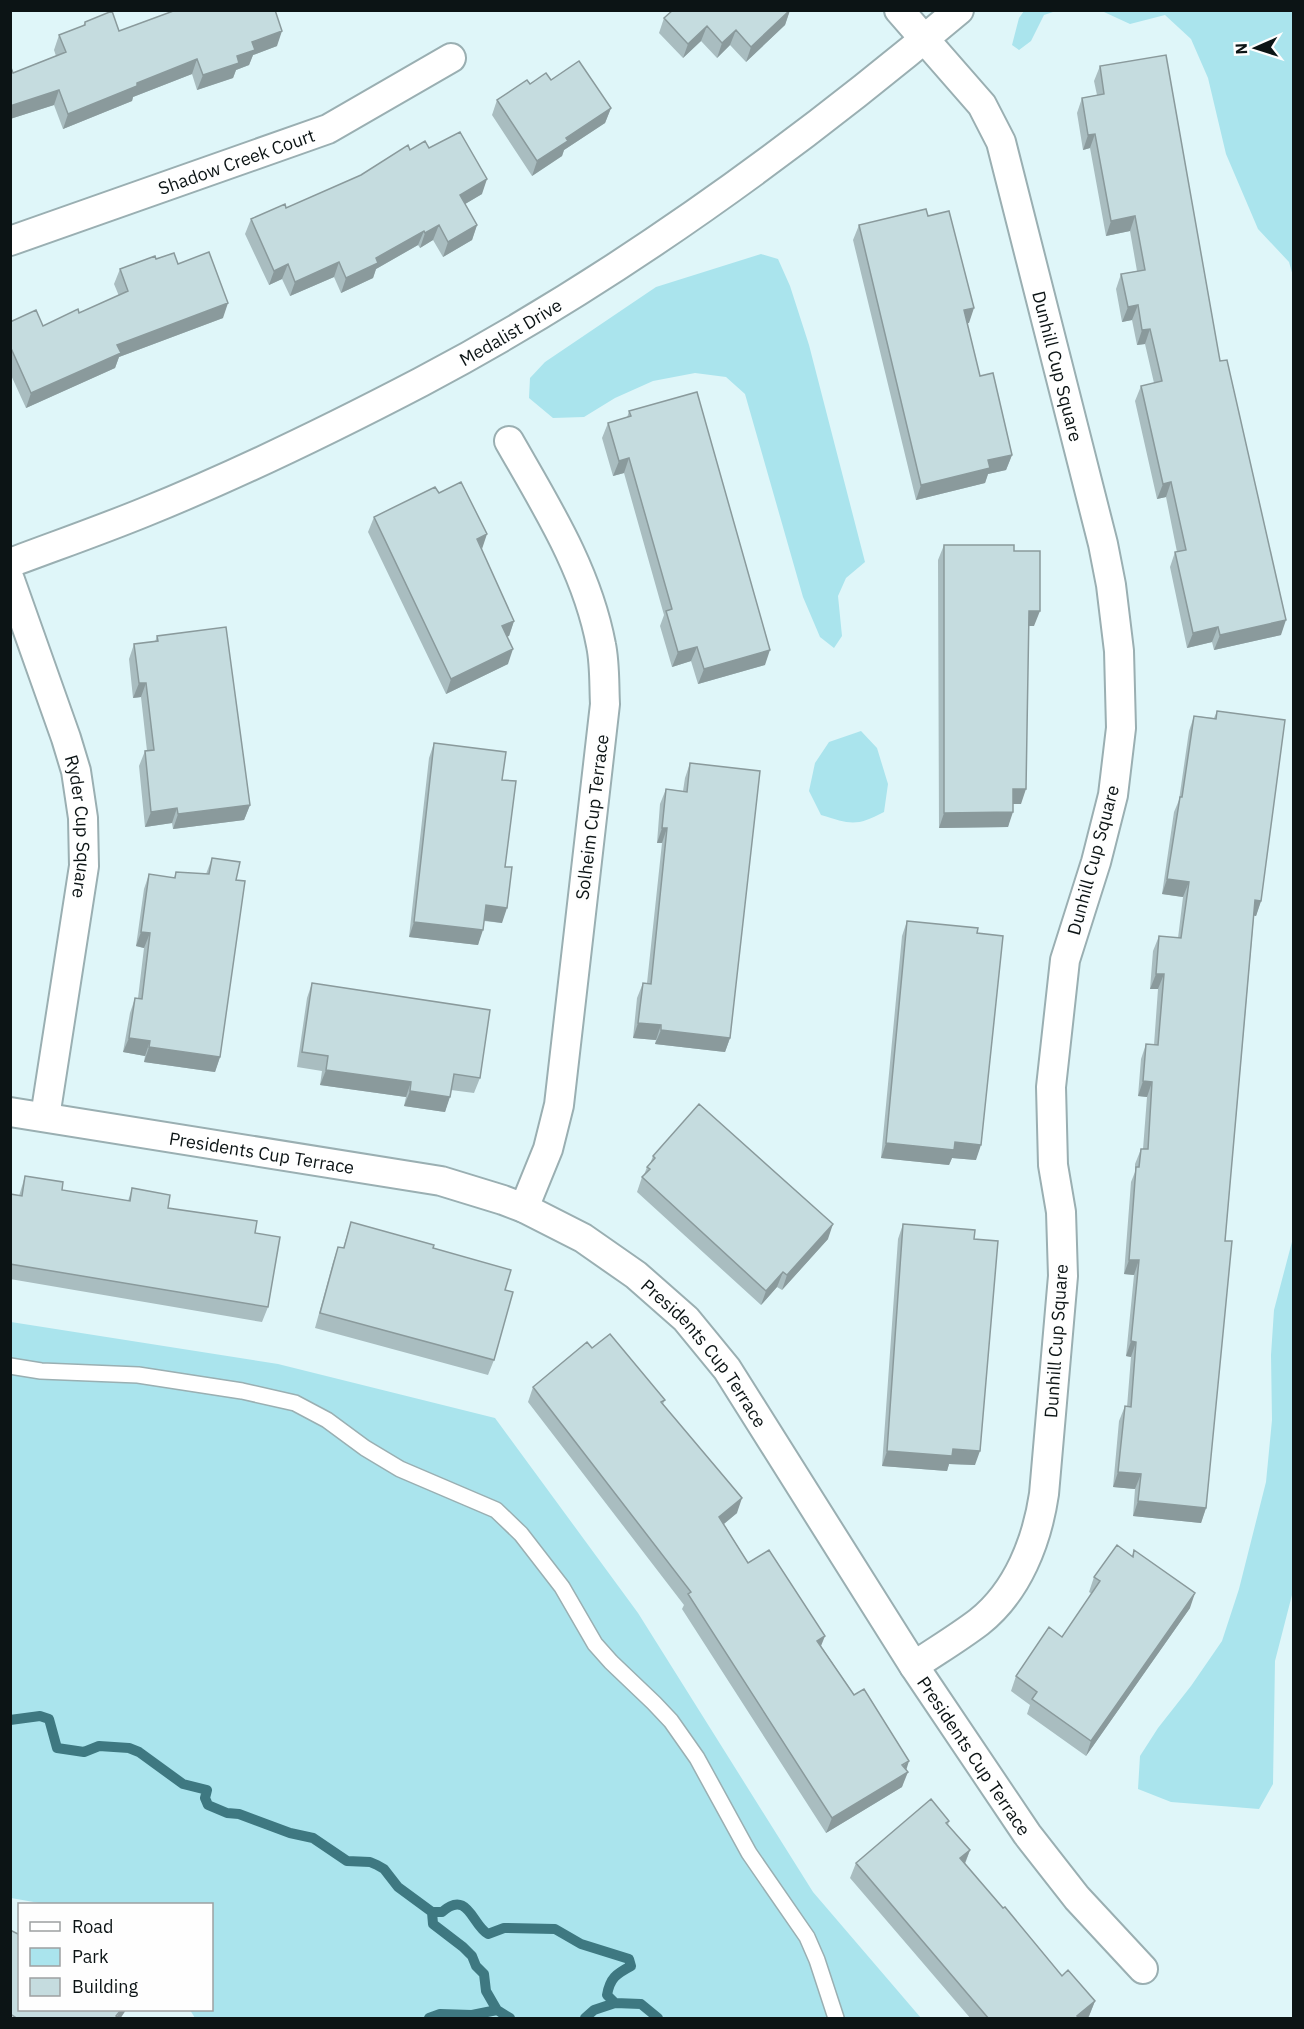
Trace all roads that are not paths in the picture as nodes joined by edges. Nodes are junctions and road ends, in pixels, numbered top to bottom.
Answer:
1 (899, 10) edge
2 (959, 10) edge
3 (924, 40) junction
4 (451, 58) dead end
5 (10, 241) edge
6 (509, 441) dead end
7 (10, 563) edge
8 (10, 580) edge
9 (10, 1112) edge
10 (45, 1117) junction
11 (524, 1208) junction
12 (10, 1366) edge
13 (914, 1666) junction
14 (1143, 1969) dead end
15 (836, 2019) edge

1 - 3 street, Dunhill Cup Square
2 - 3 street, Medalist Drive
3 - 7 street, Medalist Drive
3 - 13 street, Dunhill Cup Square
4 - 5 street, Shadow Creek Court
6 - 11 street, Solheim Cup Terrace
8 - 10 street, Ryder Cup Square
9 - 10 street, Presidents Cup Terrace
10 - 11 street, Presidents Cup Terrace
11 - 13 street, Presidents Cup Terrace
12 - 15 lane
13 - 14 street, Presidents Cup Terrace

